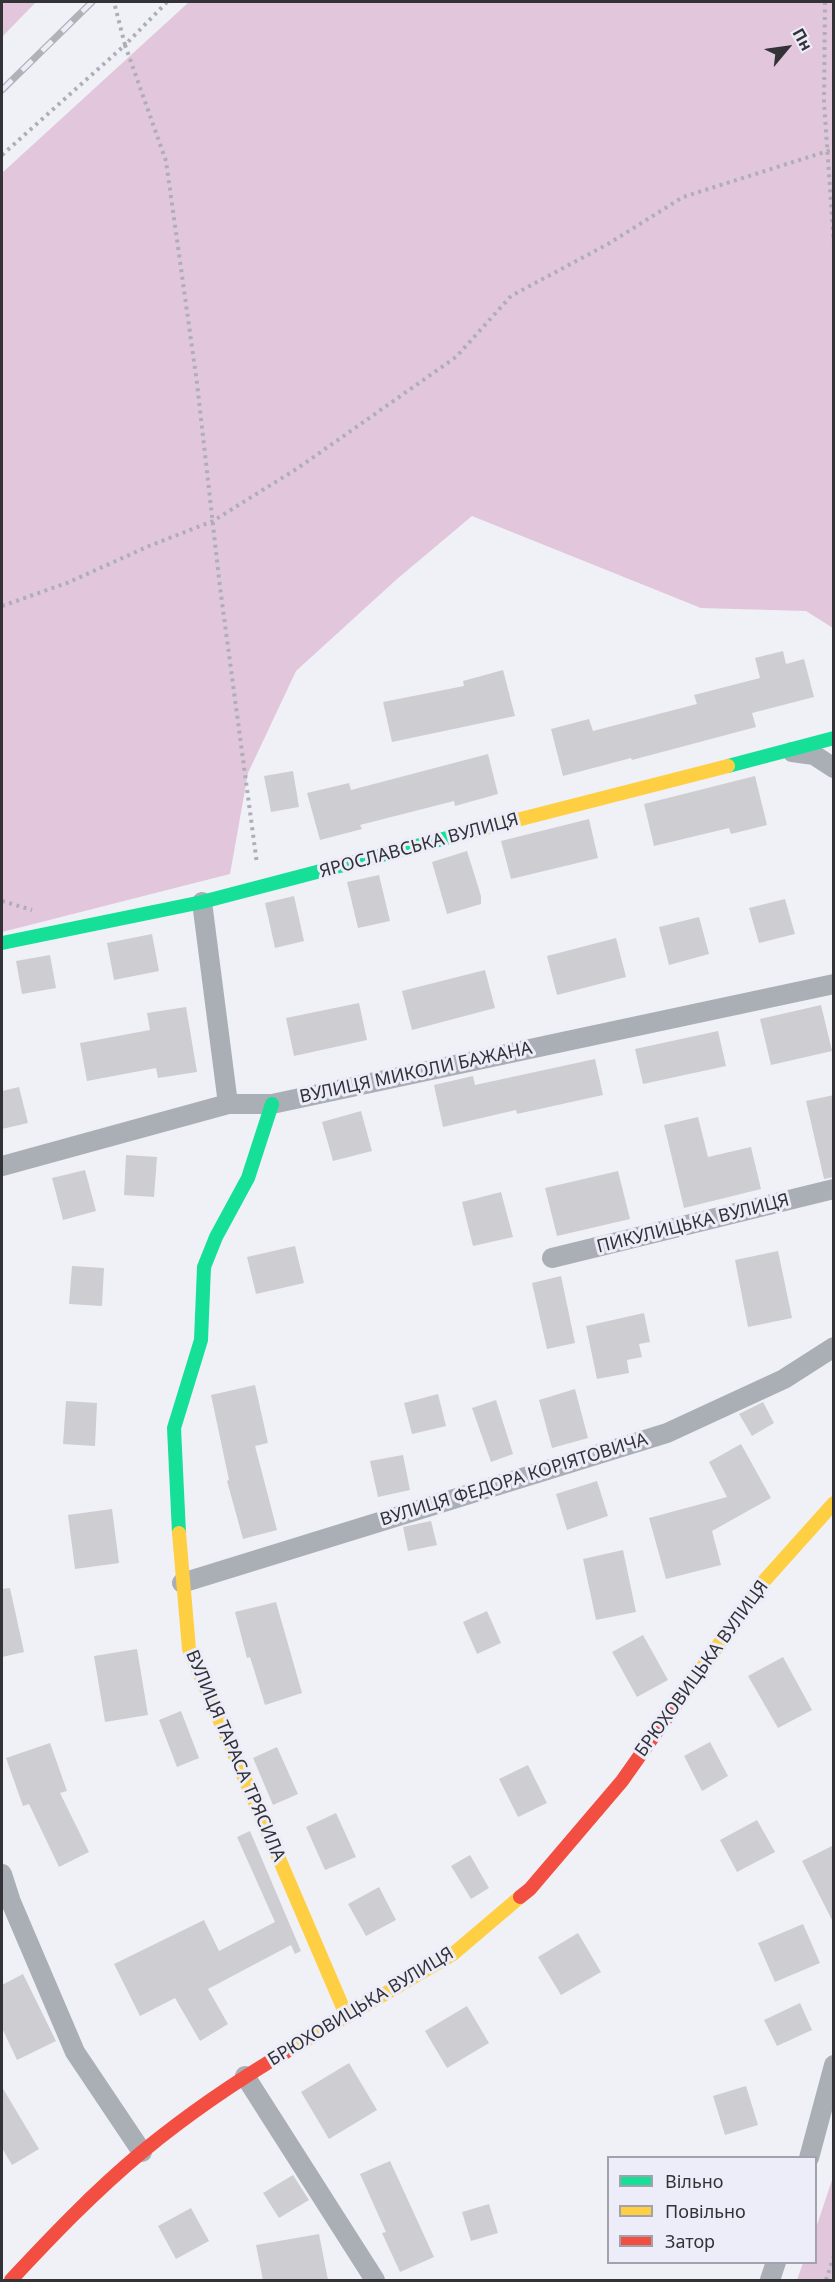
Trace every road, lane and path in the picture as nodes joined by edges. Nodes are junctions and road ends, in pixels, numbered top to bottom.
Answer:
1 (114, 2) edge
2 (167, 2) edge
3 (825, 2) edge
4 (125, 45) junction
5 (834, 149) edge
6 (827, 150) junction
7 (2, 155) edge
8 (834, 245) edge
9 (213, 521) junction
10 (2, 606) edge
11 (834, 738) edge
12 (783, 751) junction
13 (834, 768) edge
14 (260, 887) junction
15 (202, 902) junction
16 (2, 943) edge
17 (834, 984) edge
18 (228, 1104) junction
19 (272, 1104) junction
20 (2, 1166) edge
21 (834, 1190) edge
22 (552, 1258) dead end
23 (834, 1347) edge
24 (834, 1503) edge
25 (182, 1583) junction
26 (2, 1874) edge
27 (347, 2017) junction
28 (834, 2065) edge
29 (245, 2076) junction
30 (142, 2152) junction
31 (809, 2156) edge
32 (834, 2256) edge
33 (775, 2264) edge
34 (11, 2280) edge
35 (375, 2280) edge
36 (770, 2280) edge
37 (826, 2280) edge

1 - 4 path
2 - 4 path
3 - 6 path
4 - 7 path
4 - 9 path
5 - 6 path
6 - 8 path
6 - 9 path
9 - 10 path
9 - 14 path
11 - 12 street, ЯРОСЛАВСЬКА ВУЛИЦЯ
12 - 13 street
12 - 14 street, ЯРОСЛАВСЬКА ВУЛИЦЯ
14 - 15 street, ЯРОСЛАВСЬКА ВУЛИЦЯ
15 - 16 street, ЯРОСЛАВСЬКА ВУЛИЦЯ
15 - 18 street
17 - 19 street, ВУЛИЦЯ МИКОЛИ БАЖАНА
18 - 19 street, ВУЛИЦЯ МИКОЛИ БАЖАНА
18 - 20 street, ВУЛИЦЯ МИКОЛИ БАЖАНА
19 - 25 street, ВУЛИЦЯ ТАРАСА ТРЯСИЛА
21 - 22 street, ПИКУЛИЦЬКА ВУЛИЦЯ
23 - 25 street, ВУЛИЦЯ ФЕДОРА КОРІЯТОВИЧА
24 - 27 street, БРЮХОВИЦЬКА ВУЛИЦЯ
25 - 27 street, ВУЛИЦЯ ТАРАСА ТРЯСИЛА
26 - 30 street
27 - 29 street, БРЮХОВИЦЬКА ВУЛИЦЯ
28 - 31 street
29 - 30 street, БРЮХОВИЦЬКА ВУЛИЦЯ
29 - 35 street
30 - 34 street, БРЮХОВИЦЬКА ВУЛИЦЯ
32 - 37 path
33 - 36 street

